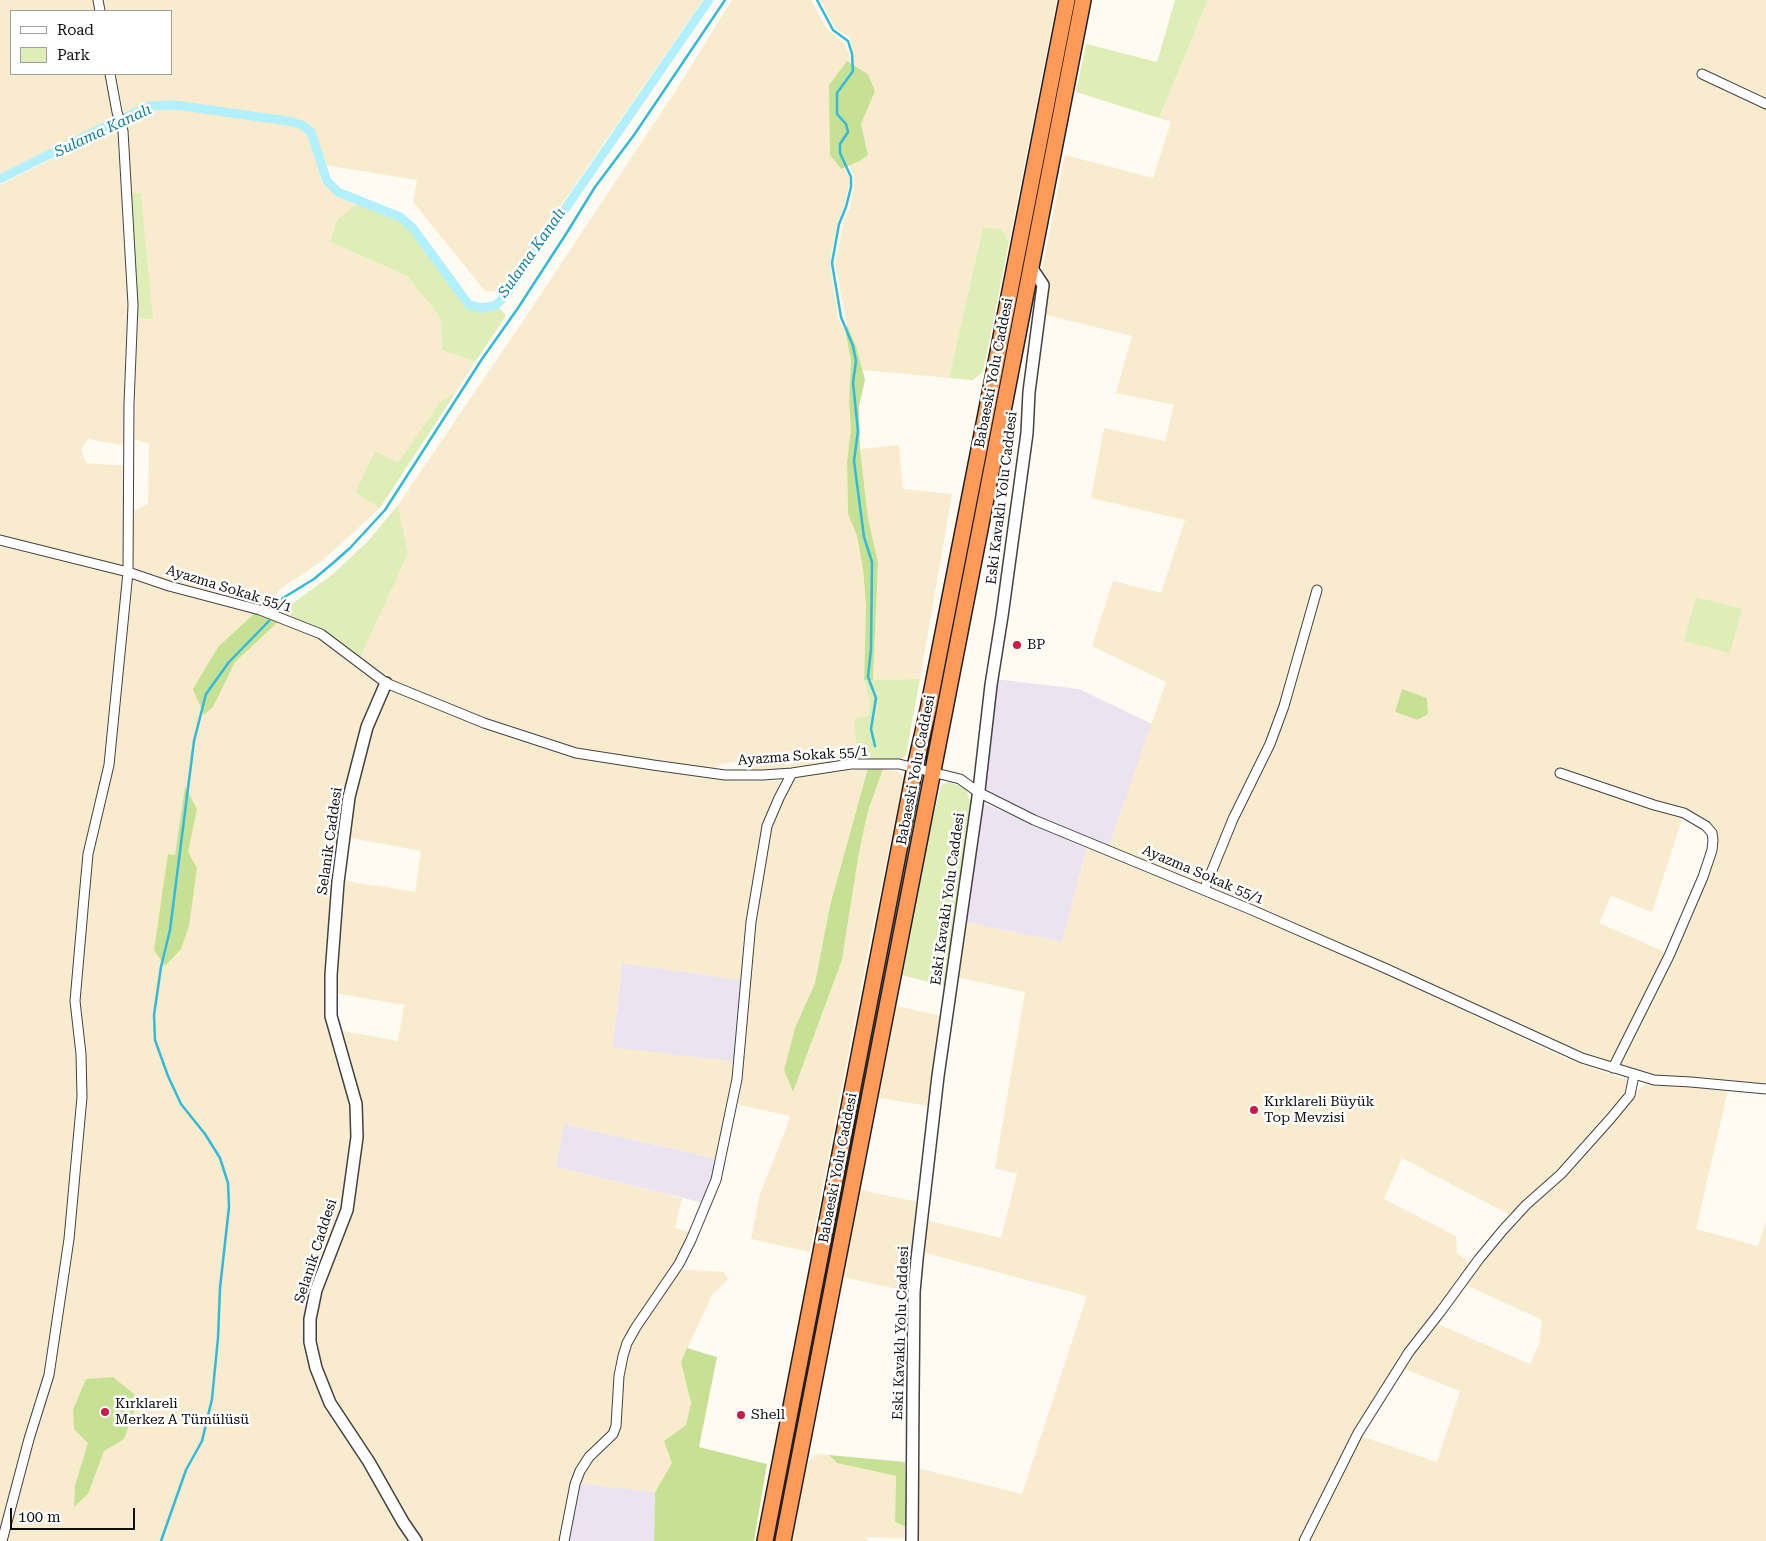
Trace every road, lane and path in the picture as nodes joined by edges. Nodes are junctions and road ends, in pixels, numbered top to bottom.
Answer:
1 (1067, 0) edge
2 (1083, 0) edge
3 (1702, 74) dead end
4 (110, 75) edge
5 (1766, 104) edge
6 (1031, 267) junction
7 (0, 540) edge
8 (128, 572) junction
9 (1317, 590) dead end
10 (386, 683) junction
11 (915, 767) junction
12 (932, 771) junction
13 (792, 773) junction
14 (1560, 773) dead end
15 (978, 792) junction
16 (1204, 890) junction
17 (1612, 1068) junction
18 (1634, 1075) junction
19 (1766, 1089) edge
20 (2, 1541) edge
21 (416, 1541) edge
22 (564, 1541) edge
23 (766, 1541) edge
24 (783, 1541) edge
25 (912, 1541) edge
26 (1304, 1541) edge

1 - 11 highway, Babaeski Yolu Caddesi
2 - 6 highway, Babaeski Yolu Caddesi
3 - 5 street
4 - 8 street
6 - 12 highway, Babaeski Yolu Caddesi
6 - 15 street, Eski Kavaklı Yolu Caddesi
7 - 8 street, Ayazma Sokak 55/1
8 - 10 street, Ayazma Sokak 55/1
8 - 20 street
9 - 16 street
10 - 13 street, Ayazma Sokak 55/1
10 - 21 street, Selanik Caddesi
11 - 12 street, Ayazma Sokak 55/1
11 - 13 street, Ayazma Sokak 55/1
11 - 23 highway, Babaeski Yolu Caddesi
12 - 15 street, Ayazma Sokak 55/1
12 - 24 highway, Babaeski Yolu Caddesi
13 - 22 street
14 - 17 street
15 - 16 street, Ayazma Sokak 55/1
15 - 25 street, Eski Kavaklı Yolu Caddesi
16 - 17 street, Ayazma Sokak 55/1
17 - 18 street, Ayazma Sokak 55/1
18 - 19 street, Ayazma Sokak 55/1
18 - 26 street

